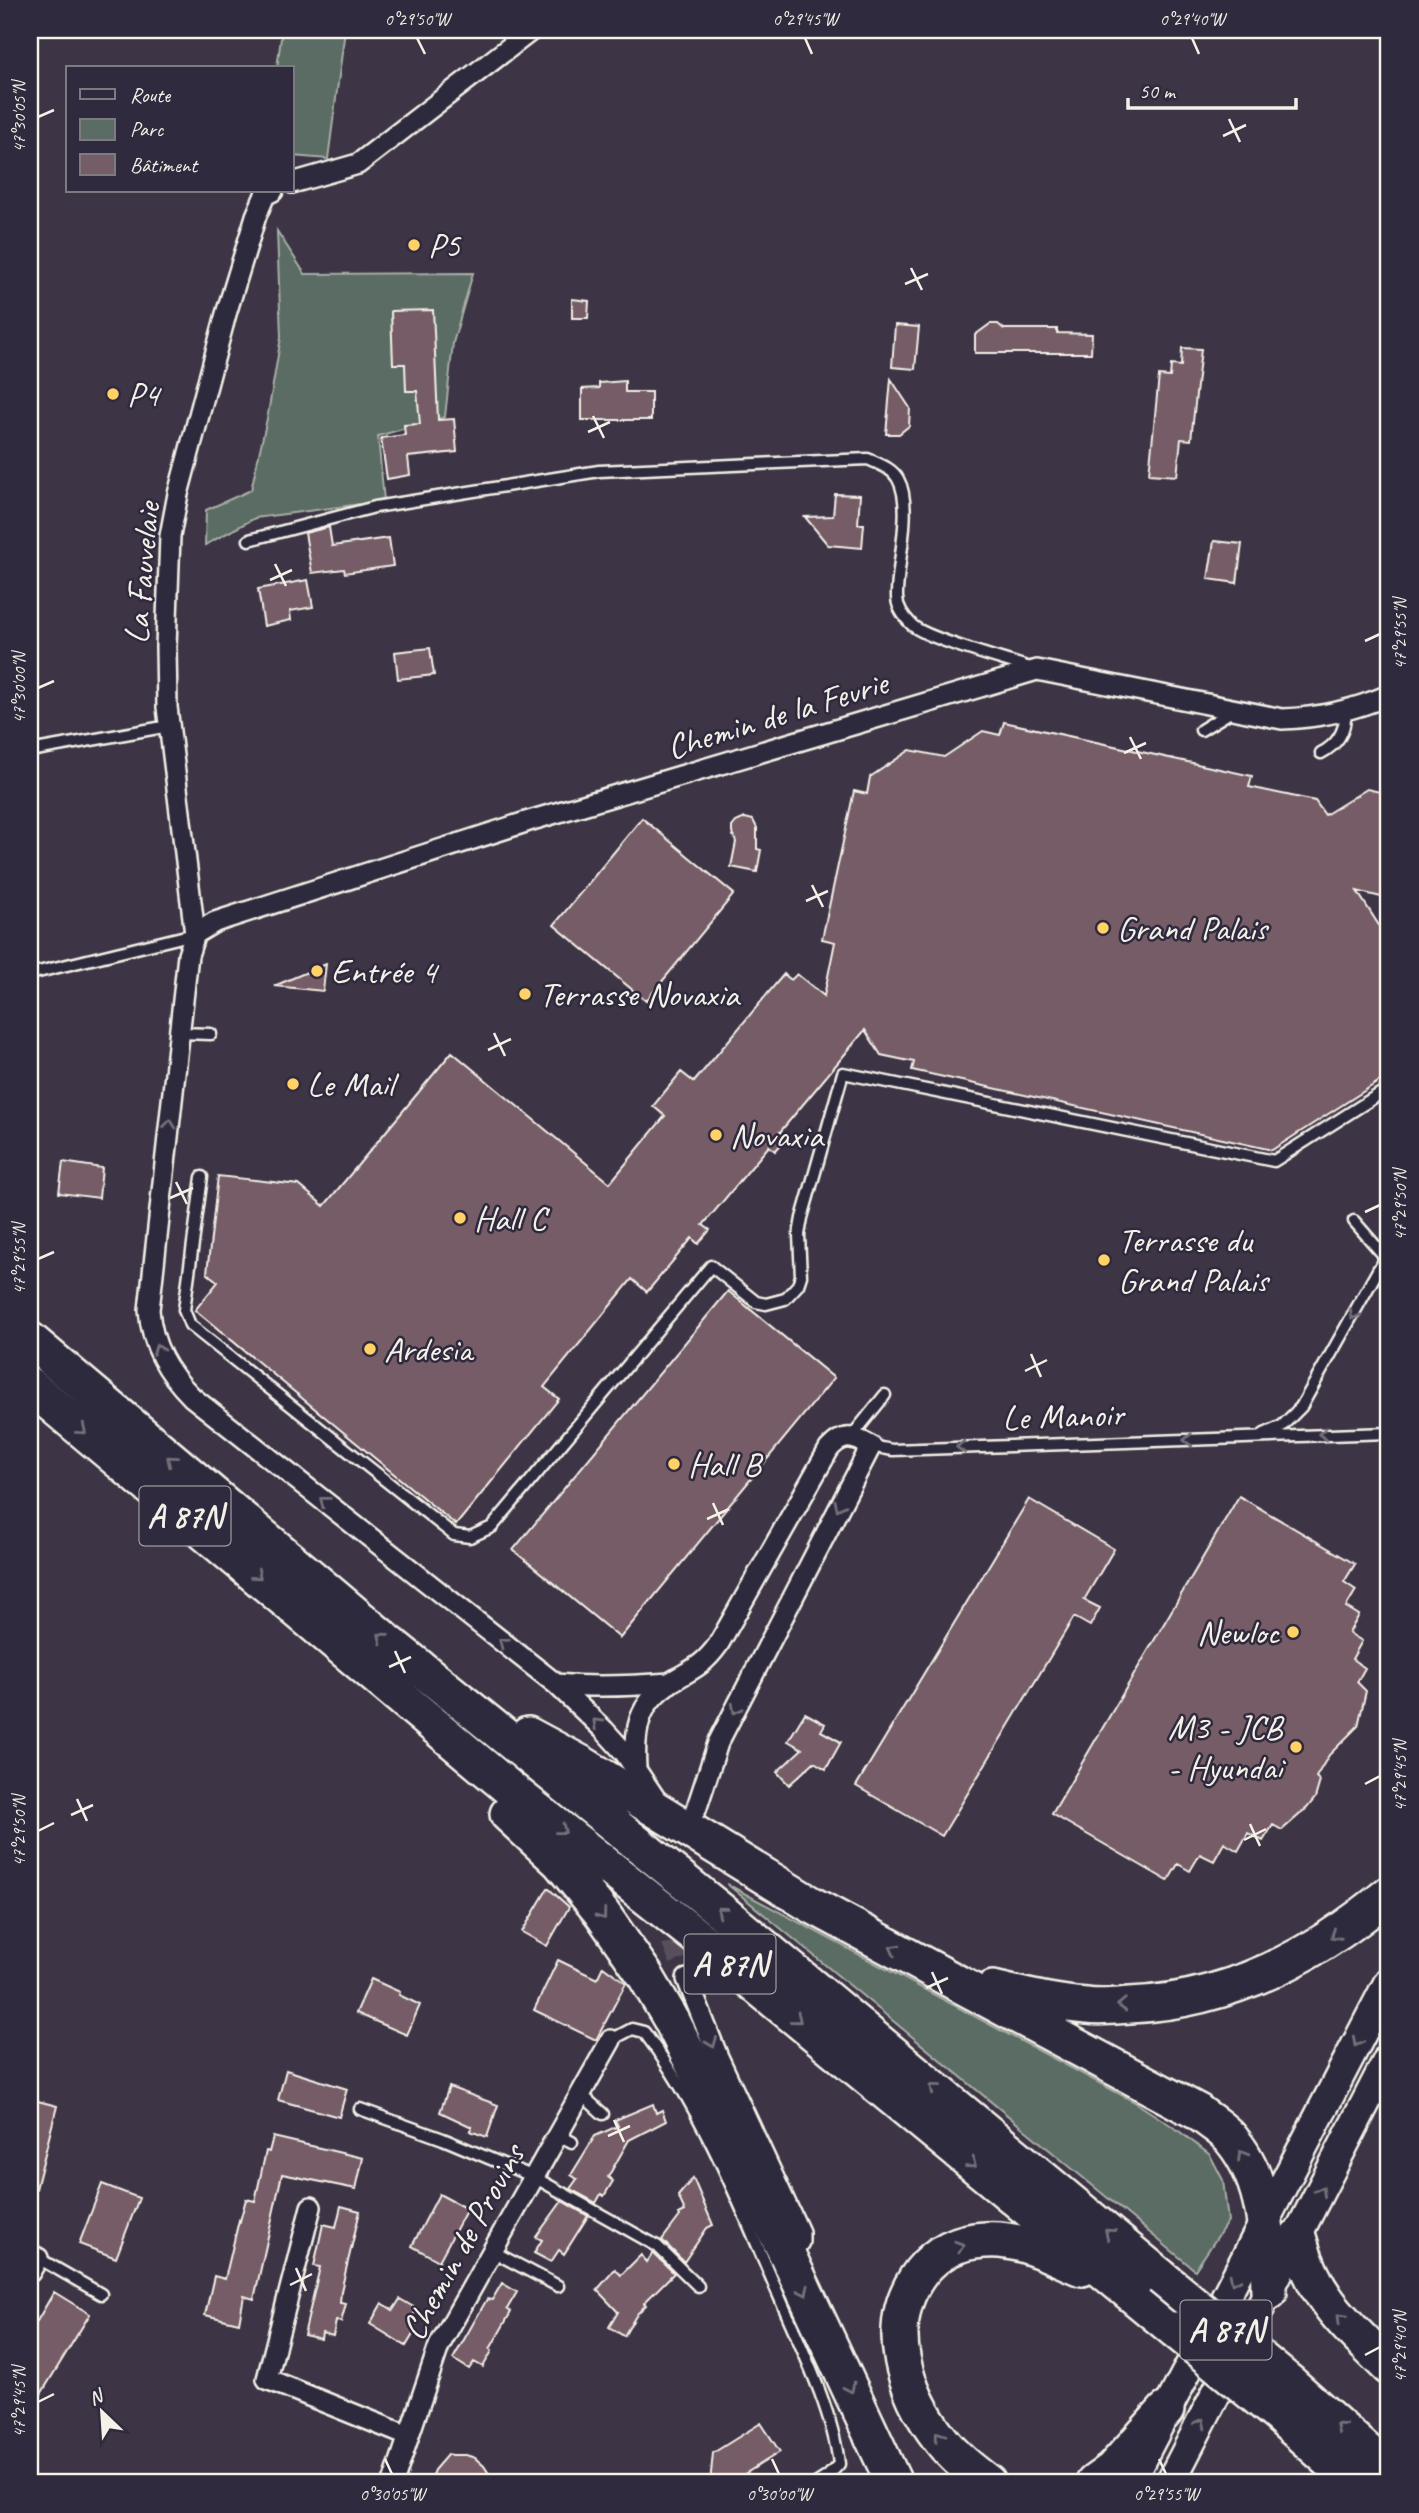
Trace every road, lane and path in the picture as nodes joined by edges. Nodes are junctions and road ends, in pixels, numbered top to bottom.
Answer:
1 (532, 30) edge
2 (294, 182) edge
3 (271, 192) edge
4 (249, 540) dead end
5 (1037, 670) junction
6 (1389, 695) edge
7 (1232, 711) junction
8 (1345, 712) junction
9 (169, 726) junction
10 (1201, 730) dead end
11 (30, 751) edge
12 (1321, 753) dead end
13 (195, 934) junction
14 (30, 974) edge
15 (180, 1033) junction
16 (211, 1034) dead end
17 (1389, 1088) edge
18 (202, 1177) dead end
19 (1354, 1221) dead end
20 (1388, 1258) edge
21 (30, 1340) edge
22 (30, 1386) edge
23 (885, 1395) dead end
24 (1389, 1433) edge
25 (852, 1436) junction
26 (1257, 1436) junction
27 (871, 1446) junction
28 (341, 1645) junction
29 (670, 1682) junction
30 (556, 1684) junction
31 (454, 1695) junction
32 (636, 1769) junction
33 (681, 1813) junction
34 (1389, 1894) edge
35 (687, 1979) tunnel mouth
36 (954, 1981) junction
37 (1389, 1982) edge
38 (611, 2040) joint
39 (1389, 2057) edge
40 (581, 2094) junction
41 (360, 2109) dead end
42 (603, 2114) dead end
43 (534, 2177) junction
44 (312, 2207) dead end
45 (1265, 2219) junction
46 (1298, 2237) junction
47 (492, 2251) junction
48 (788, 2256) junction
49 (32, 2261) edge
50 (1118, 2283) junction
51 (558, 2286) dead end
52 (698, 2286) dead end
53 (1154, 2291) junction
54 (1269, 2292) junction
55 (101, 2294) dead end
56 (1389, 2367) edge
57 (1282, 2398) junction
58 (1166, 2410) junction
59 (408, 2436) junction
60 (1389, 2471) edge
61 (894, 2482) edge
62 (393, 2483) edge
63 (817, 2483) edge
64 (988, 2483) edge
65 (1094, 2483) edge
66 (1129, 2483) edge
67 (1170, 2483) edge
68 (1355, 2483) edge

1 - 2 street
3 - 9 street, La Fauvelaie
4 - 5 lane
5 - 7 street, Chemin de la Fevrie
5 - 13 street, Chemin de la Fevrie
6 - 8 street, Chemin de la Fevrie
7 - 8 street, Chemin de la Fevrie
7 - 10 lane
8 - 12 lane
9 - 11 lane
9 - 13 street, La Fauvelaie
13 - 14 lane
13 - 15 street
15 - 16 lane
30 -> 15 street
17 - 18 lane
19 - 20 lane
20 -> 26 lane
31 -> 21 highway, A 87N
22 -> 28 highway, A 87N
23 - 25 lane
24 -> 26 lane, Le Manoir
25 - 27 street
25 - 29 street
26 -> 27 lane, Le Manoir
27 -> 33 street
28 -> 48 highway
28 -> 50 highway, A 87N
29 - 30 street
29 - 32 street
32 -> 30 street
31 - 33 highway
53 -> 31 highway, A 87N
32 - 33 street
36 -> 33 highway
34 -> 36 highway
35 -> 48 street
45 -> 36 highway
37 -> 45 main road
38 - 40 street, Chemin de Provins
38 - 63 lane
46 -> 39 main road
40 - 42 lane
40 - 43 street, Chemin de Provins
41 - 43 lane
43 - 47 street, Chemin de Provins
43 - 52 lane
44 - 59 street
45 - 54 highway
45 -> 58 main road
46 - 54 main road
56 -> 46 highway
47 - 51 lane
47 - 59 street, Chemin de Provins
48 -> 61 highway
49 - 55 lane
50 - 53 highway, A 87N
64 -> 50 highway
53 - 57 highway, A 87N, bridge
67 -> 54 main road
60 -> 57 highway, A 87N
57 - 68 highway, A 87N
58 - 65 highway
58 - 66 main road
59 - 62 street, Chemin de Provins

